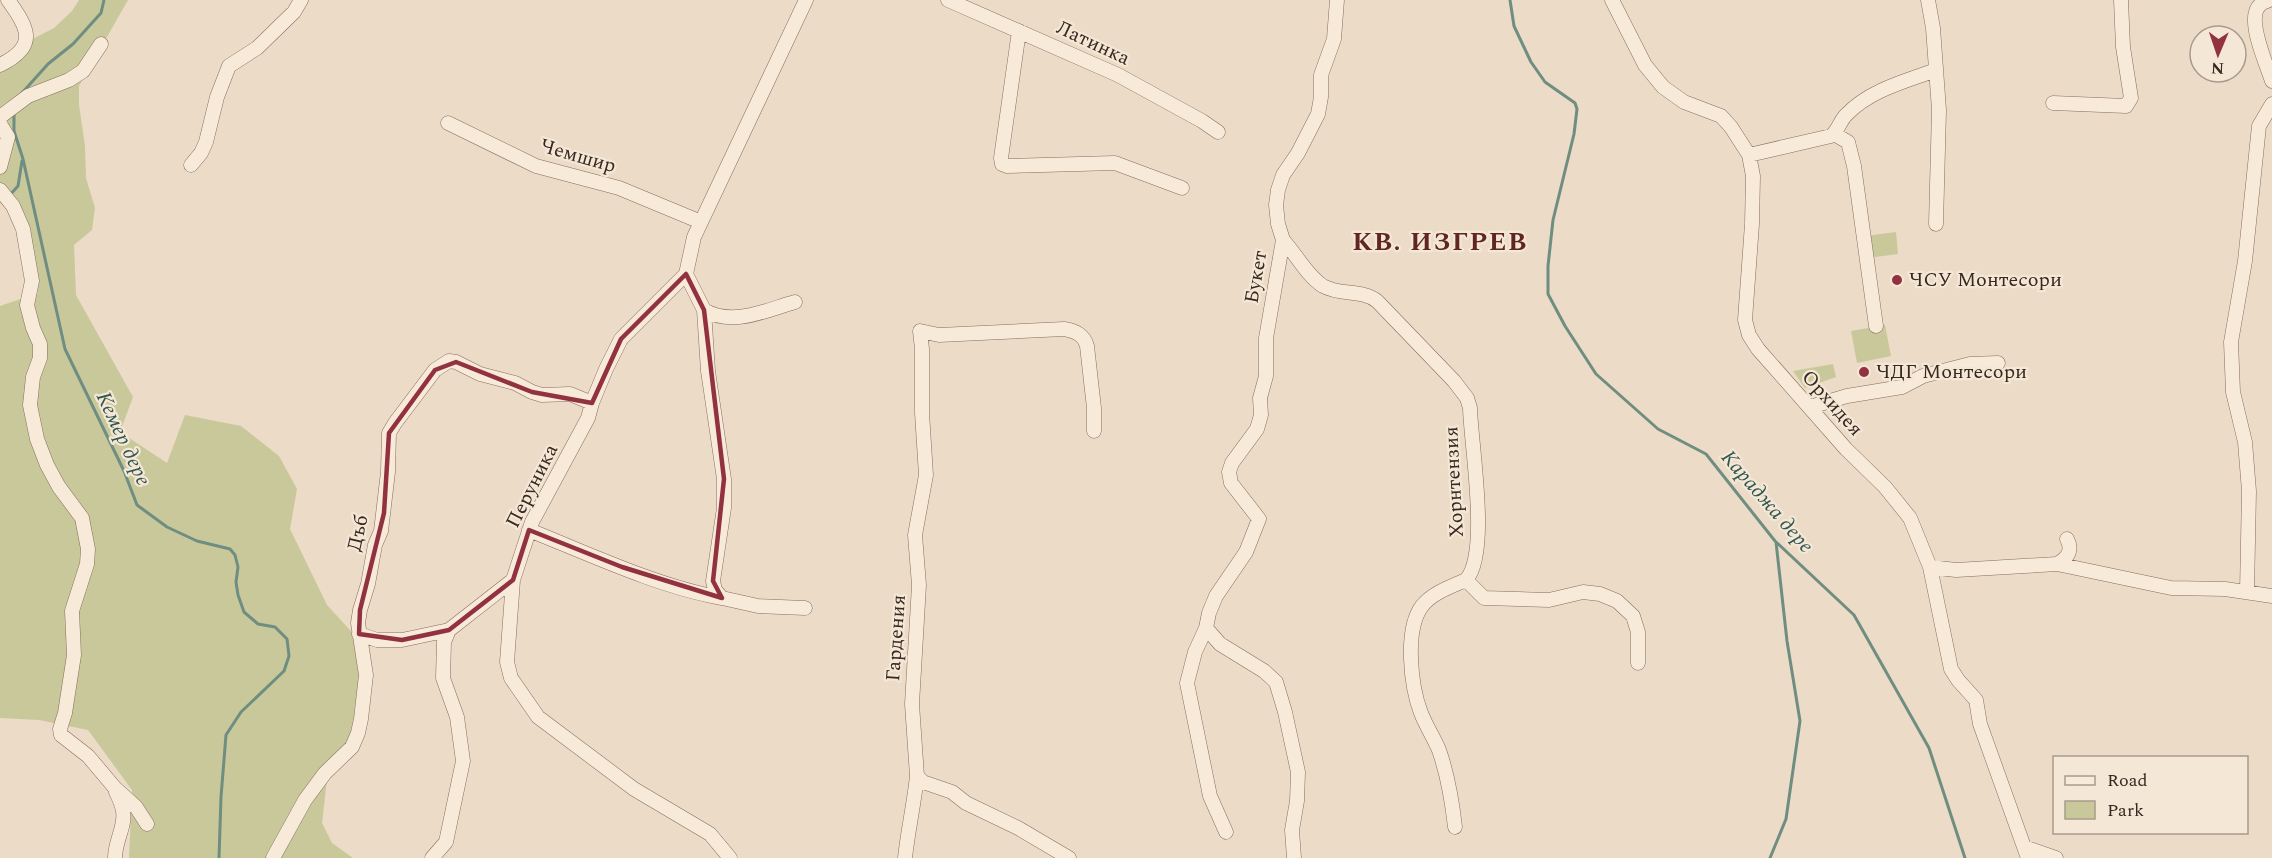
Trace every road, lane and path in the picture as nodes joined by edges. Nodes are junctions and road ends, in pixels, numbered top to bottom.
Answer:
1 (8, 0) edge
2 (301, 0) edge
3 (806, 0) edge
4 (948, 0) edge
5 (1337, 0) edge
6 (1612, 0) edge
7 (1928, 0) edge
8 (2121, 0) edge
9 (2269, 0) edge
10 (1019, 31) junction
11 (101, 44) dead end
12 (2, 66) edge
13 (1936, 70) junction
14 (2272, 81) edge
15 (2053, 103) dead end
16 (2272, 104) edge
17 (0, 117) edge
18 (448, 123) dead end
19 (0, 124) edge
20 (1218, 132) dead end
21 (1834, 134) junction
22 (1749, 155) junction
23 (191, 165) dead end
24 (0, 167) edge
25 (1182, 188) dead end
26 (0, 190) edge
27 (701, 222) junction
28 (1936, 224) dead end
29 (1283, 240) junction
30 (686, 274) junction
31 (795, 302) dead end
32 (704, 310) junction
33 (1876, 326) dead end
34 (1998, 363) dead end
35 (592, 403) junction
36 (1810, 407) junction
37 (1094, 431) dead end
38 (529, 530) junction
39 (2067, 539) dead end
40 (2057, 564) junction
41 (1930, 567) junction
42 (513, 580) junction
43 (1466, 580) junction
44 (2247, 592) junction
45 (2272, 596) edge
46 (722, 598) junction
47 (805, 608) dead end
48 (1206, 628) junction
49 (449, 630) junction
50 (359, 633) junction
51 (1638, 663) dead end
52 (917, 776) junction
53 (115, 788) junction
54 (147, 824) dead end
55 (1455, 827) dead end
56 (1226, 832) dead end
57 (2026, 852) edge
58 (115, 858) edge
59 (273, 858) edge
60 (432, 858) edge
61 (730, 858) edge
62 (904, 858) edge
63 (1069, 858) edge
64 (1294, 858) edge
65 (2056, 858) edge

1 - 12 street
2 - 23 street
3 - 27 street
4 - 10 street, Латинка
5 - 29 street, Букет
6 - 22 street, Орхидея
7 - 13 street
8 - 15 street
9 - 14 street
10 - 20 street, Латинка
10 - 25 street
11 - 17 street
13 - 21 street
13 - 28 street
16 - 44 street
18 - 27 street, Чемшир
19 - 24 street
21 - 22 street
21 - 33 street
22 - 36 street, Орхидея
26 - 53 street
27 - 30 street
29 - 43 street, Хорнтензия
29 - 48 street, Букет
30 - 32 street
30 - 35 street, Перуника
31 - 32 street
32 - 46 street
34 - 36 street
35 - 38 street, Перуника
35 - 50 street, Дъб
36 - 41 street, Орхидея
37 - 52 street, Гардения
38 - 42 street, Перуника
38 - 46 street
39 - 40 street
40 - 41 street
40 - 44 street
41 - 57 street, Орхидея
42 - 49 street
42 - 61 street, Перуника
43 - 51 street
43 - 55 street
44 - 45 street
46 - 47 street
48 - 56 street
48 - 64 street
49 - 50 street
49 - 60 street
50 - 59 street, Дъб
52 - 62 street, Гардения
52 - 63 street
53 - 54 street
53 - 58 street
57 - 65 street

